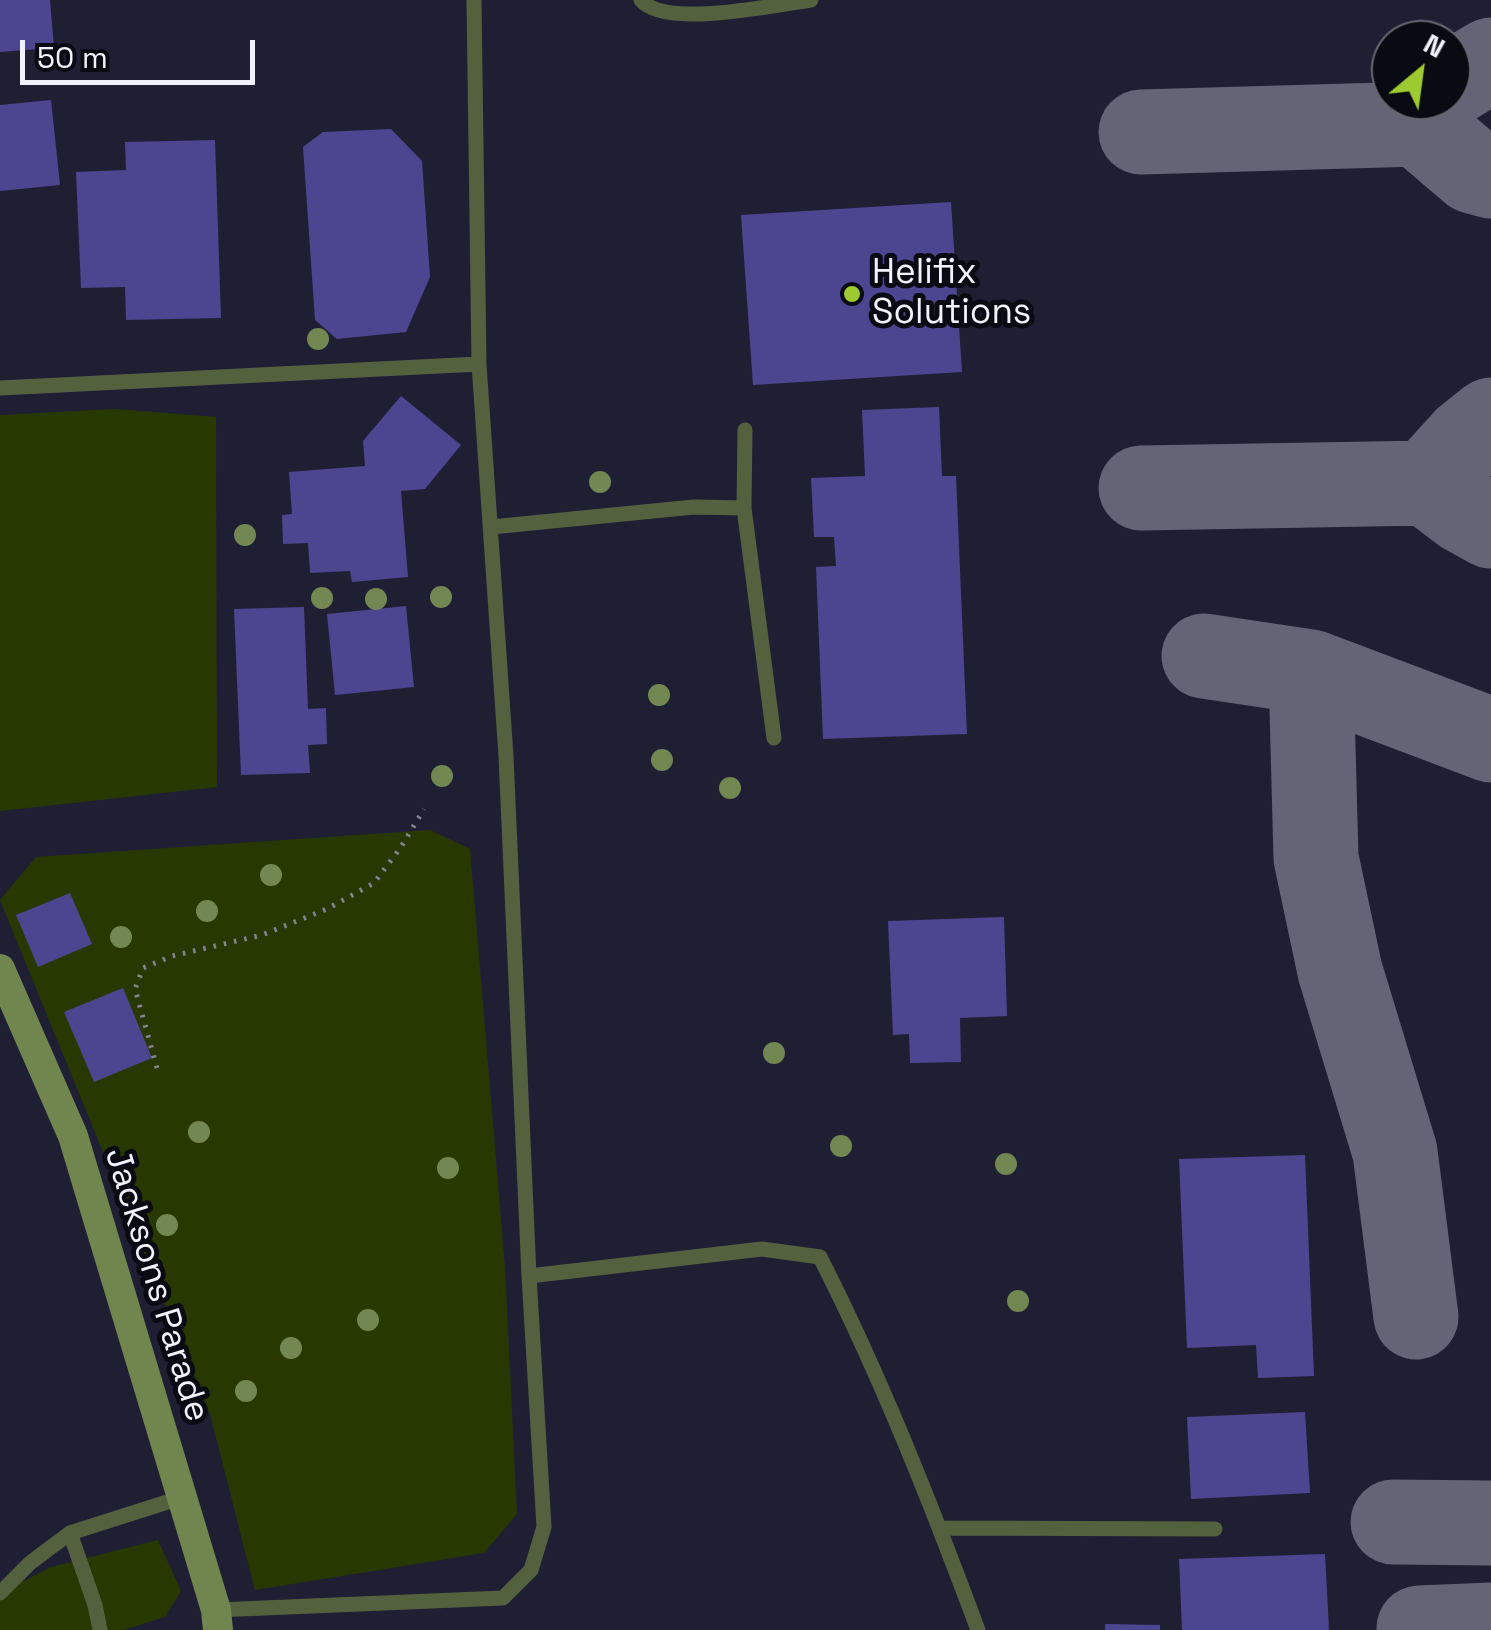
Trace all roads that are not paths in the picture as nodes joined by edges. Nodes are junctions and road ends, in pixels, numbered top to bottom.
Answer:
1 (474, 0) edge
2 (641, 0) edge
3 (811, 0) edge
4 (745, 5) edge
5 (674, 7) edge
6 (479, 364) junction
7 (0, 388) edge
8 (745, 430) dead end
9 (744, 508) junction
10 (492, 526) junction
11 (774, 738) dead end
12 (0, 968) edge
13 (528, 1276) junction
14 (180, 1498) junction
15 (940, 1528) junction
16 (1215, 1529) dead end
17 (70, 1533) junction
18 (0, 1593) edge
19 (217, 1620) edge
20 (100, 1630) edge
21 (978, 1630) edge

1 - 6 lane
2 - 5 lane
3 - 4 lane
4 - 5 lane
6 - 7 lane
6 - 10 lane
8 - 9 lane
9 - 10 lane
9 - 11 lane
10 - 13 lane
12 - 14 street, Jacksons Parade
13 - 15 lane
13 - 19 lane
14 - 17 lane
14 - 19 street, Jacksons Parade
15 - 16 lane
15 - 21 lane
17 - 18 lane
17 - 20 lane

